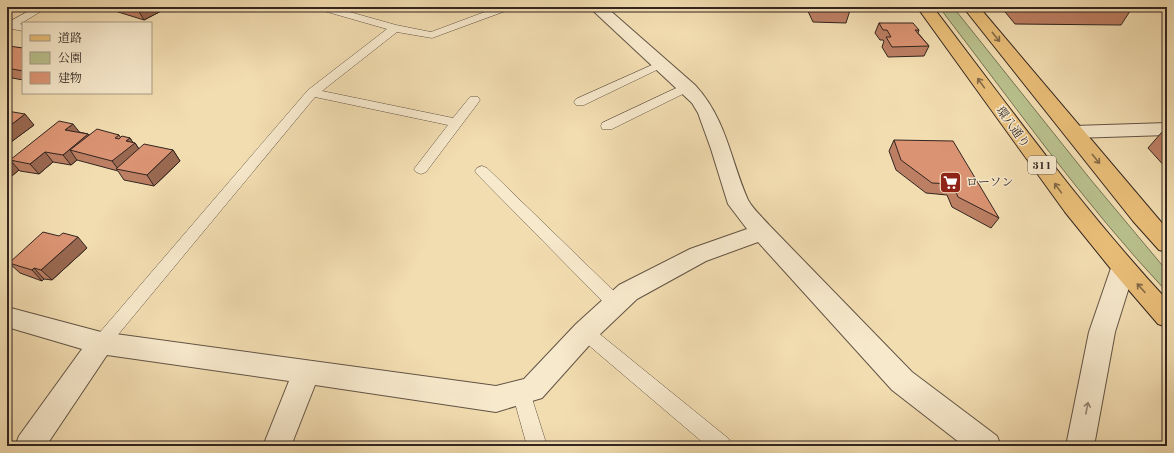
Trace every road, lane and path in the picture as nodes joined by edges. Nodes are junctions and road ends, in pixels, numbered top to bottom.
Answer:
1 (43, 7) edge
2 (321, 7) edge
3 (507, 7) edge
4 (597, 7) edge
5 (925, 7) edge
6 (971, 7) edge
7 (22, 28) edge
8 (395, 28) junction
9 (661, 64) junction
10 (686, 87) junction
11 (312, 93) junction
12 (474, 100) dead end
13 (580, 102) dead end
14 (456, 123) junction
15 (607, 126) dead end
16 (1167, 129) edge
17 (1074, 132) junction
18 (421, 169) dead end
19 (482, 171) dead end
20 (1142, 215) junction
21 (1167, 227) edge
22 (762, 232) junction
23 (1167, 244) edge
24 (1123, 268) junction
25 (616, 304) junction
26 (7, 317) edge
27 (1167, 317) edge
28 (585, 332) junction
29 (101, 344) junction
30 (307, 371) junction
31 (521, 392) junction
32 (29, 446) edge
33 (277, 446) edge
34 (536, 446) edge
35 (722, 446) edge
36 (987, 446) edge
37 (1080, 446) edge

1 - 7 lane
2 - 8 lane
3 - 8 lane
4 - 9 street
24 -> 5 main road, 環八通り / 311
6 -> 17 main road
8 - 11 lane
9 - 10 street
9 - 13 lane
10 - 15 lane
10 - 22 street
11 - 14 lane
11 - 29 lane
12 - 14 lane
14 - 18 lane
16 - 17 street
17 -> 20 main road
19 - 25 lane
20 - 21 street
20 - 23 main road
22 - 25 street
22 - 36 street
27 -> 24 main road, 環八通り / 311
37 -> 24 street
25 - 28 street
26 - 29 street
28 - 31 street
28 - 35 lane
29 - 30 street
29 - 32 street
30 - 31 street
30 - 33 street
31 - 34 lane

